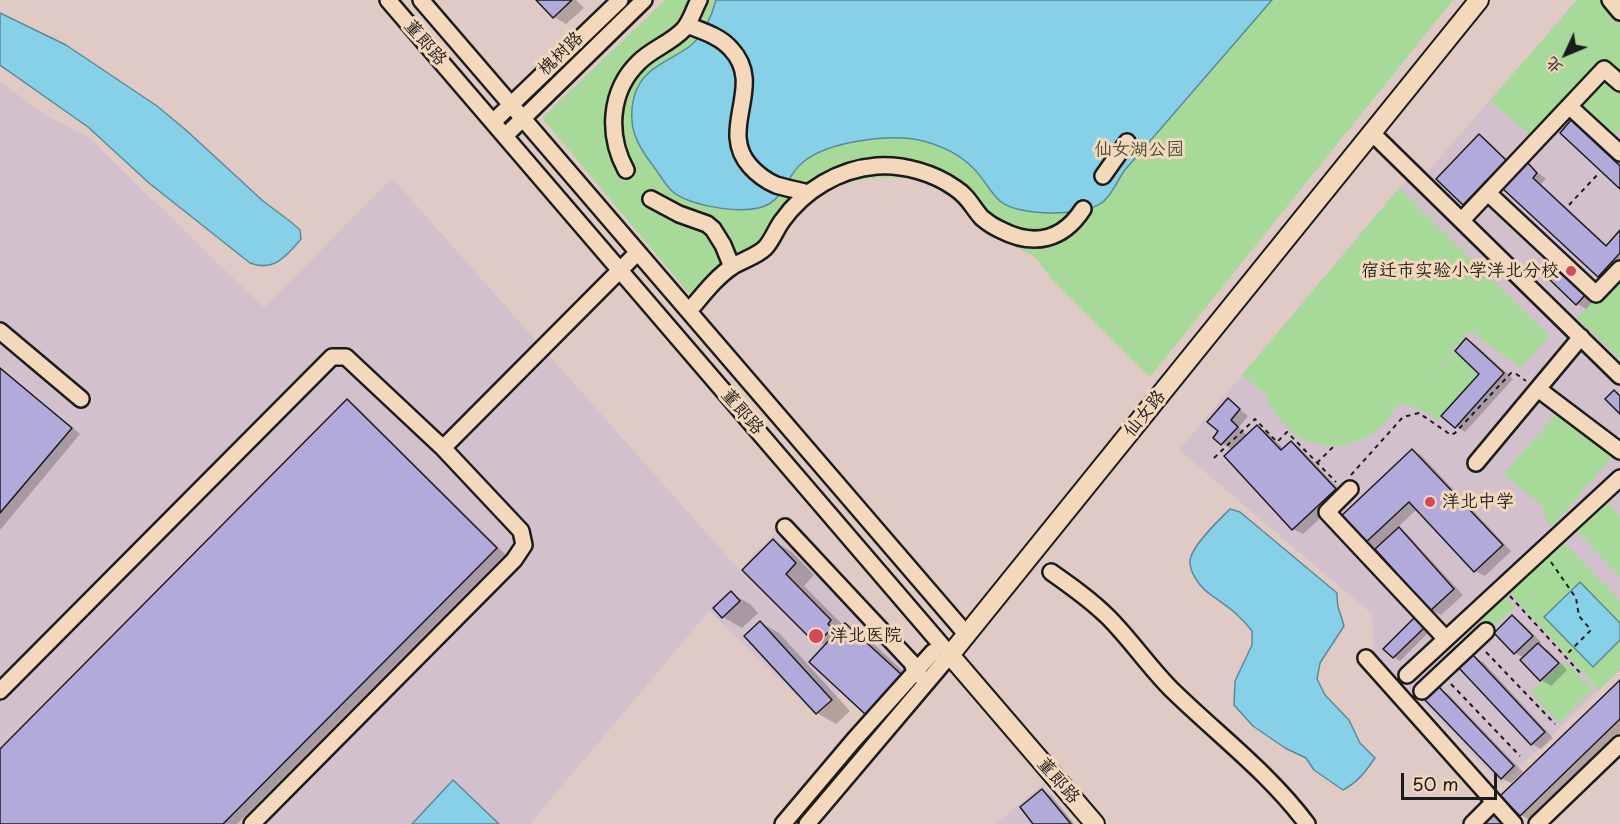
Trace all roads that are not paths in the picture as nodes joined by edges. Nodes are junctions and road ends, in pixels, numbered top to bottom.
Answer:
1 (388, 0) edge
2 (421, 0) edge
3 (620, 0) edge
4 (644, 0) edge
5 (699, 0) edge
6 (1479, 0) edge
7 (1610, 0) edge
8 (1620, 12) edge
9 (693, 27) junction
10 (1620, 83) edge
11 (512, 105) junction
12 (1569, 106) junction
13 (523, 118) junction
14 (493, 122) junction
15 (1372, 133) junction
16 (505, 136) junction
17 (1127, 142) dead end
18 (1619, 151) edge
19 (626, 170) dead end
20 (1103, 176) dead end
21 (808, 193) junction
22 (1488, 193) junction
23 (651, 199) dead end
24 (1082, 211) dead end
25 (1462, 220) junction
26 (638, 252) junction
27 (732, 267) junction
28 (1620, 269) edge
29 (621, 270) junction
30 (688, 311) junction
31 (0, 331) edge
32 (1581, 337) junction
33 (1620, 376) edge
34 (1538, 389) junction
35 (81, 399) dead end
36 (443, 448) junction
37 (1620, 452) edge
38 (1476, 462) dead end
39 (1620, 478) edge
40 (1348, 491) road end
41 (785, 526) dead end
42 (1051, 572) dead end
43 (967, 635) junction
44 (1449, 637) junction
45 (942, 654) junction
46 (1365, 658) dead end
47 (1407, 675) dead end
48 (921, 677) junction
49 (0, 691) edge
50 (1422, 691) dead end
51 (1620, 744) edge
52 (1494, 802) junction
53 (252, 824) edge
54 (783, 824) edge
55 (807, 824) edge
56 (1095, 824) edge
57 (1307, 824) edge
58 (1472, 824) edge
59 (1514, 824) edge
60 (1537, 824) edge

1 - 14 street, 董郎路
2 - 11 street, 董郎路
3 - 11 street, 槐树路
4 - 13 street, 槐树路
5 - 9 street
6 - 15 main road, 仙女路
7 - 8 street
9 - 19 street
9 - 21 street
10 - 12 street
11 - 13 street, 董郎路
11 - 14 street, 槐树路
12 - 18 street
12 - 22 street
13 - 16 street, 槐树路
13 - 26 street, 董郎路
14 - 16 street, 董郎路
15 - 25 street
15 - 43 main road, 仙女路
16 - 29 street, 董郎路
17 - 20 street
21 - 24 street
21 - 27 street
22 - 25 street
22 - 28 street
23 - 27 street
25 - 32 street
26 - 29 street
26 - 30 street, 董郎路
27 - 30 street
29 - 36 street
29 - 45 street, 董郎路
30 - 43 street, 董郎路
31 - 35 street
32 - 33 street
32 - 34 street
34 - 37 street
34 - 38 street
36 - 49 street
36 - 53 street
39 - 44 street
40 - 44 street
41 - 48 street
42 - 57 street
43 - 45 main road, 仙女路
44 - 47 street
44 - 50 street
45 - 48 street, 仙女路
45 - 56 main road, 董郎路
46 - 52 street
48 - 54 street
48 - 55 street, 仙女路
51 - 60 street
52 - 58 street
52 - 59 street

